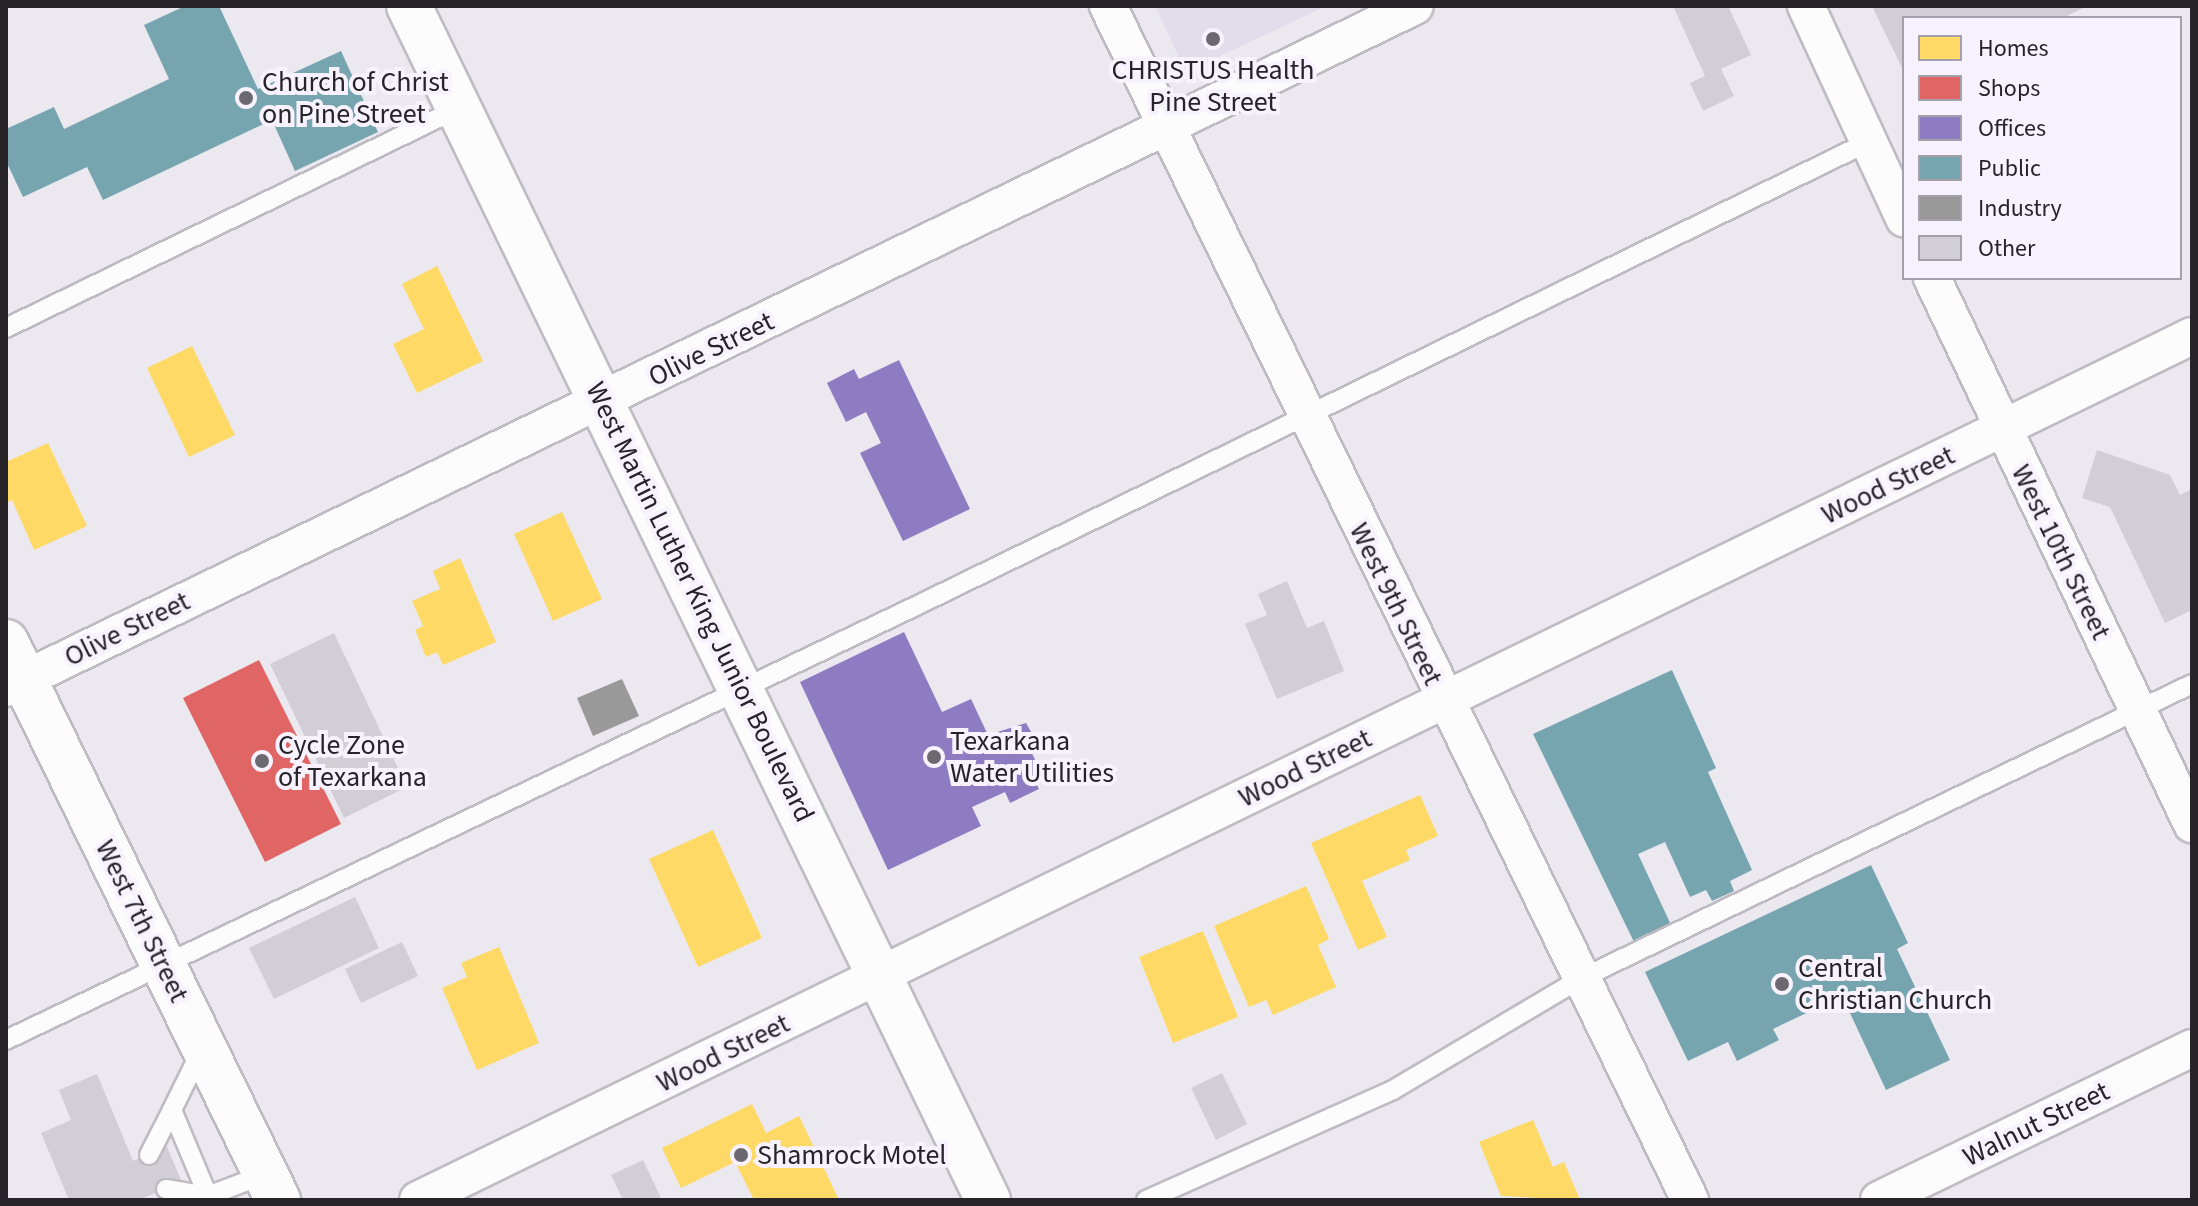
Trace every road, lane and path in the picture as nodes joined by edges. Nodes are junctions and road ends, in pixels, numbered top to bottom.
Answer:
1 (409, 6) edge
2 (1108, 6) edge
3 (1415, 6) edge
4 (1806, 6) edge
5 (459, 108) junction
6 (1166, 125) junction
7 (1868, 142) junction
8 (1902, 214) edge
9 (1933, 280) edge
10 (6, 328) edge
11 (2192, 336) edge
12 (604, 401) junction
13 (1306, 417) junction
14 (2002, 430) junction
15 (12, 670) edge
16 (2192, 684) edge
17 (740, 690) junction
18 (1442, 700) junction
19 (2138, 711) junction
20 (2192, 824) edge
21 (163, 962) junction
22 (881, 977) junction
23 (1580, 979) junction
24 (6, 1040) edge
25 (203, 1047) junction
26 (2192, 1048) edge
27 (172, 1110) junction
28 (149, 1155) dead end
29 (271, 1187) edge
30 (166, 1189) dead end
31 (208, 1196) junction
32 (418, 1200) edge
33 (988, 1200) edge
34 (1146, 1200) edge
35 (1690, 1200) edge
36 (1879, 1200) edge

1 - 5 main road, West Martin Luther King Junior Boulevard
2 - 6 street, West 9th Street
3 - 6 street, Olive Street
4 - 7 street
5 - 10 lane
5 - 12 main road, West Martin Luther King Junior Boulevard
6 - 12 street, Olive Street
6 - 13 street, West 9th Street
7 - 8 street
7 - 13 lane
9 - 14 street, West 10th Street
11 - 14 street, Wood Street
12 - 15 street, Olive Street
12 - 17 main road, West Martin Luther King Junior Boulevard
13 - 17 lane
13 - 18 street, West 9th Street
14 - 18 street, Wood Street
14 - 19 street, West 10th Street
15 - 21 main road, West 7th Street
16 - 19 lane
17 - 21 lane
17 - 22 main road, West Martin Luther King Junior Boulevard
18 - 22 street, Wood Street
18 - 23 street, West 9th Street
19 - 20 street, West 10th Street
19 - 23 lane
21 - 24 lane
21 - 25 main road, West 7th Street
22 - 32 street, Wood Street
22 - 33 main road, West Martin Luther King Junior Boulevard
23 - 34 lane
23 - 35 street, West 9th Street
25 - 27 lane
25 - 29 main road, West 7th Street
26 - 36 street, Walnut Street
27 - 28 lane
27 - 31 lane
29 - 31 lane
30 - 31 lane

